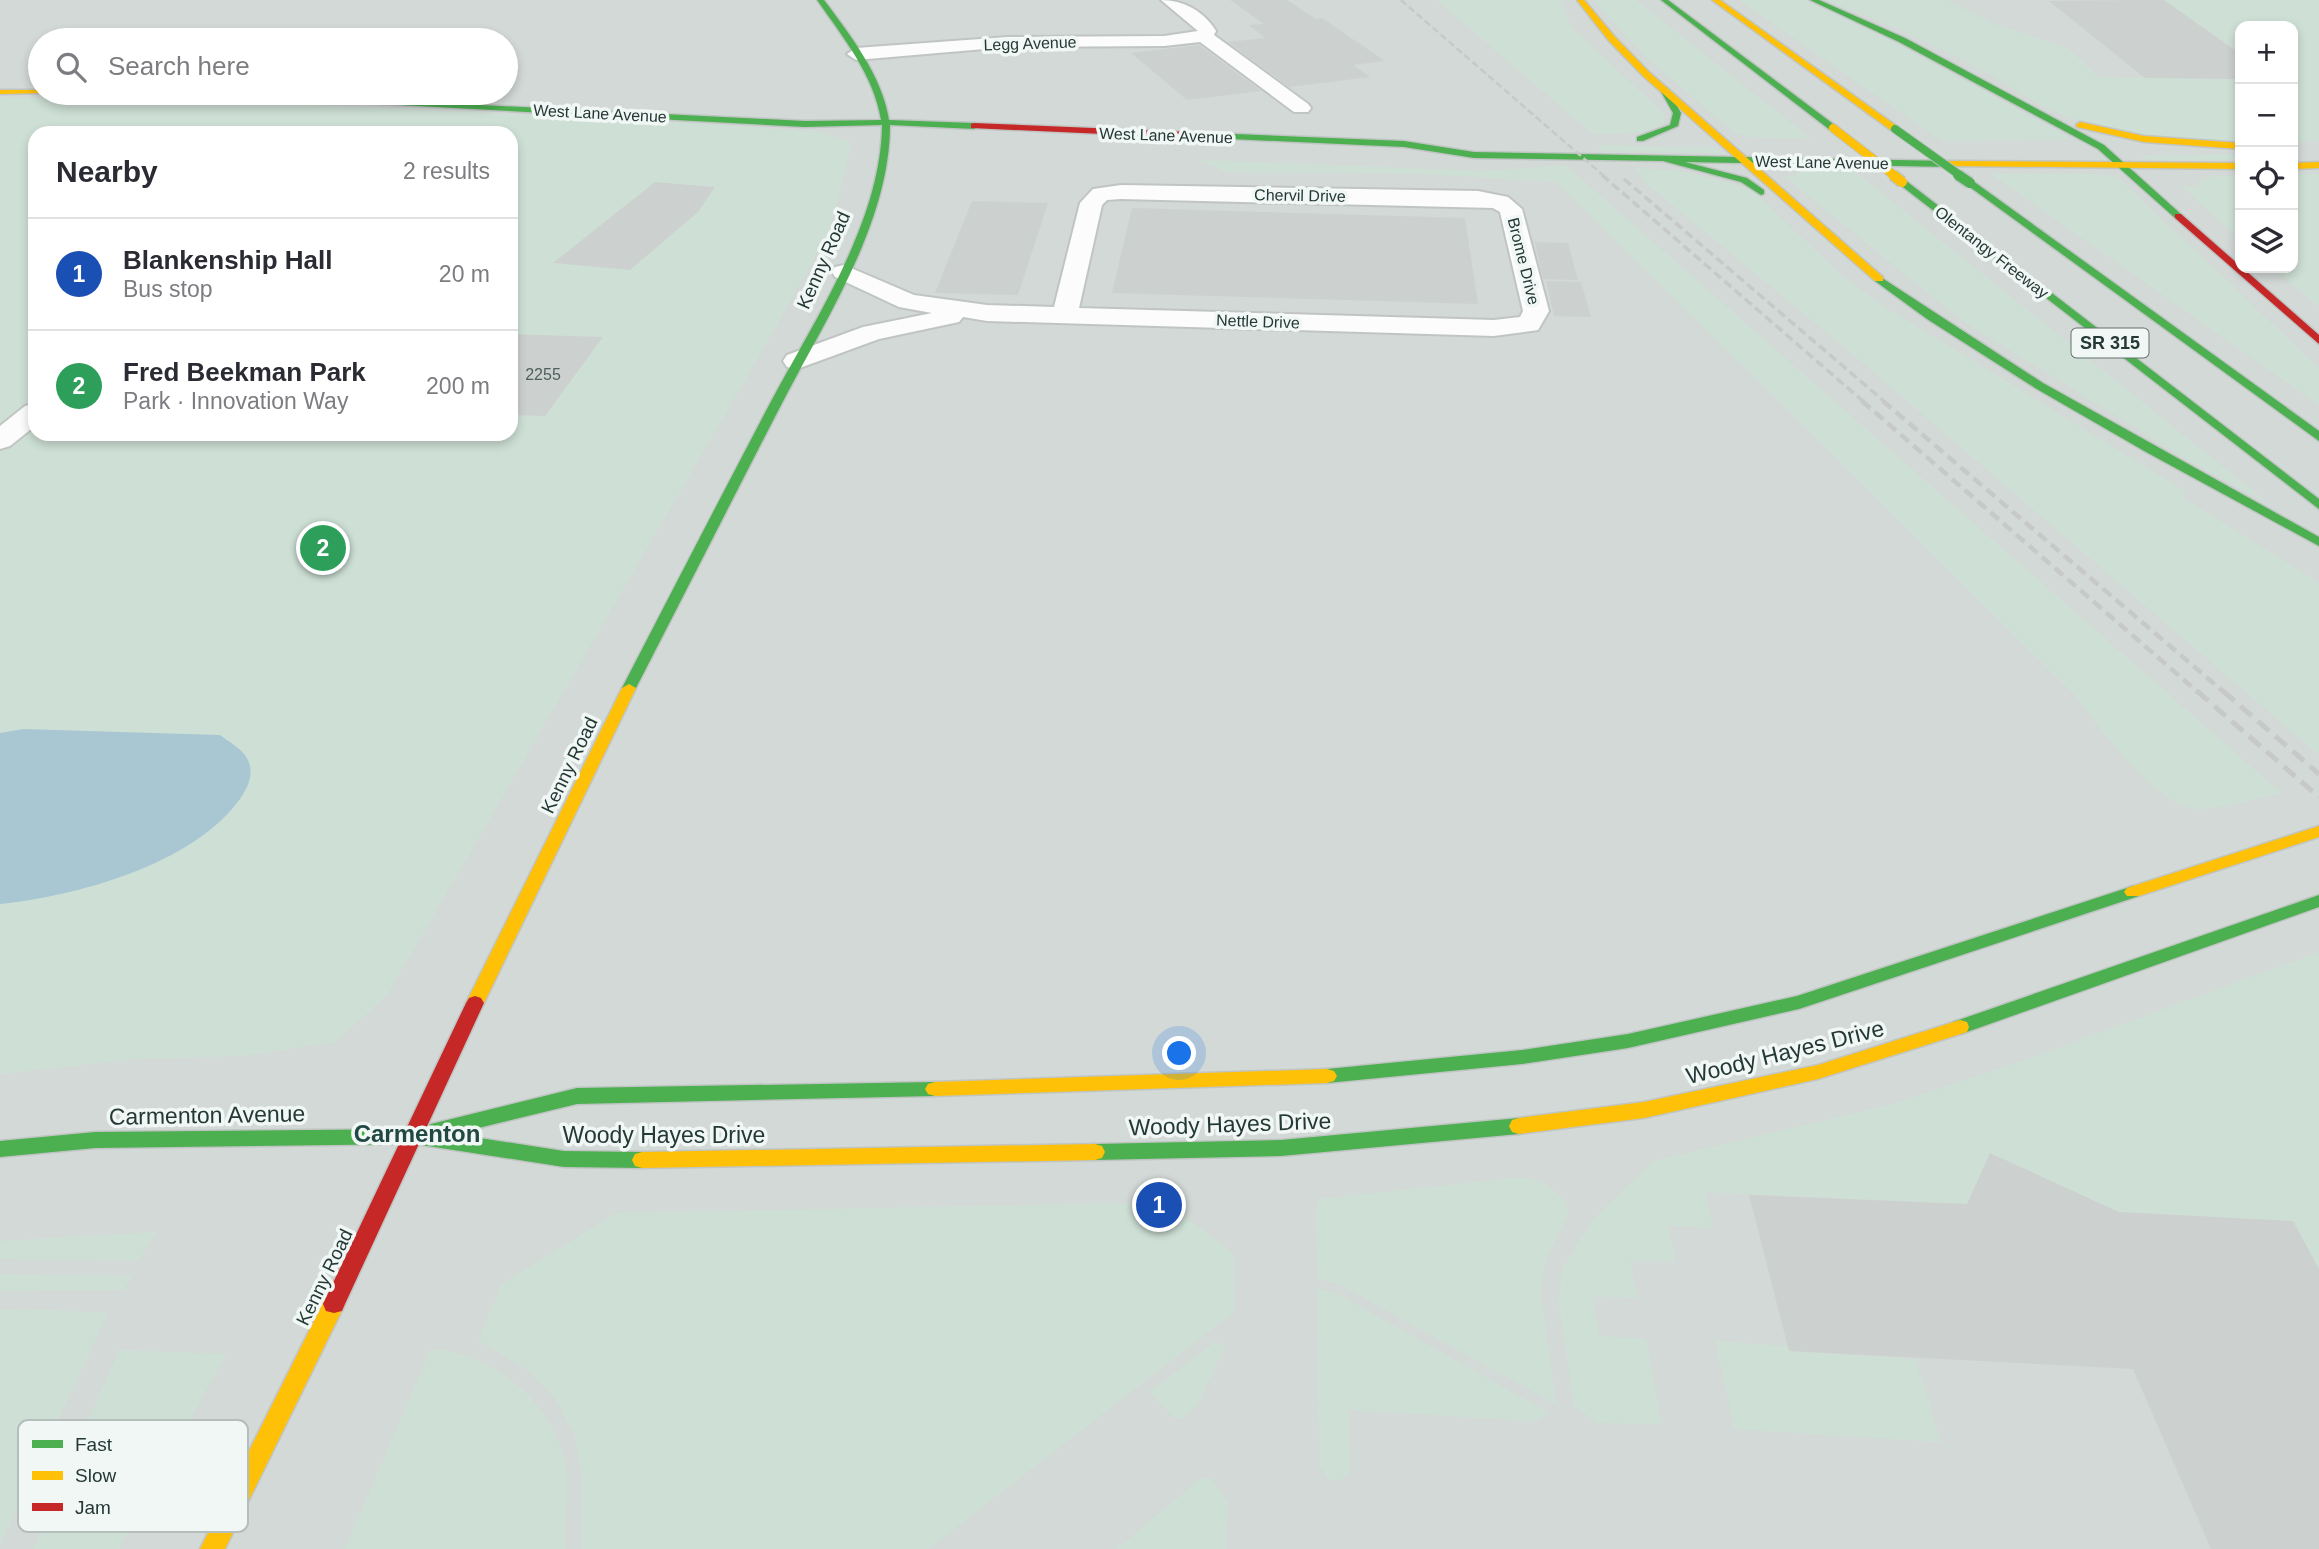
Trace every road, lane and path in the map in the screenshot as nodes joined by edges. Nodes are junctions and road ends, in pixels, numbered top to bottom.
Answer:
1 (820, 0) edge
2 (1169, 0) edge
3 (1580, 0) edge
4 (1664, 0) edge
5 (1714, 0) edge
6 (1813, 0) edge
7 (1204, 36) junction
8 (856, 54) junction
9 (0, 77) edge
10 (28, 78) edge
11 (1663, 88) junction
12 (0, 92) edge
13 (28, 92) edge
14 (518, 94) edge
15 (2023, 103) junction
16 (439, 105) edge
17 (1301, 108) dead end
18 (886, 122) junction
19 (1465, 137) dead end
20 (1724, 142) junction
21 (1749, 143) dead end
22 (1404, 144) junction
23 (1799, 144) dead end
24 (1953, 145) dead end
25 (2061, 146) dead end
26 (2235, 146) edge
27 (2235, 146) edge
28 (2101, 147) junction
29 (1665, 159) junction
30 (1744, 160) junction
31 (2319, 165) edge
32 (2235, 166) edge
33 (2298, 166) edge
34 (2123, 167) junction
35 (1500, 202) joint
36 (1807, 221) junction
37 (844, 272) junction
38 (987, 313) junction
39 (1065, 315) junction
40 (1529, 324) joint
41 (2319, 341) edge
42 (797, 361) junction
43 (28, 418) edge
44 (2319, 437) edge
45 (0, 440) edge
46 (2319, 505) edge
47 (2319, 542) edge
48 (2319, 831) edge
49 (2319, 901) edge
50 (415, 1136) junction
51 (0, 1149) edge
52 (248, 1476) edge
53 (220, 1532) edge
54 (212, 1549) edge

1 - 8 main road, Kenny Road
2 - 7 street
3 - 11 main road
4 - 46 main road, Olentangy Freeway / SR 315, bridge
5 - 44 main road, SR 315, bridge
6 - 15 main road
7 - 8 street, Legg Avenue
7 - 17 street
8 - 18 main road, Kenny Road
9 - 10 main road
11 - 20 main road
11 - 20 main road, West Lane Avenue
12 - 13 main road
14 - 18 main road, West Lane Avenue
15 - 26 main road
15 - 28 main road
16 - 18 main road, West Lane Avenue
18 - 22 main road, West Lane Avenue
18 - 37 main road, Kenny Road
19 - 22 main road, West Lane Avenue
20 - 21 main road, West Lane Avenue
20 - 30 main road
22 - 29 main road, West Lane Avenue
23 - 24 main road, West Lane Avenue
25 - 28 main road
27 - 28 main road
28 - 34 main road
29 - 30 main road, West Lane Avenue
29 - 36 main road
30 - 34 main road, West Lane Avenue
30 - 36 main road
31 - 33 main road
32 - 34 main road, West Lane Avenue
34 - 41 main road
35 - 39 street, Chervil Drive
35 - 40 street, Brome Drive
36 - 47 main road
37 - 38 street, Nettle Drive
37 - 42 main road, Kenny Road
38 - 39 street, Nettle Drive
38 - 42 street, Nettle Drive
39 - 40 street, Nettle Drive
42 - 50 main road, Kenny Road
43 - 45 street
48 - 50 main road, Woody Hayes Drive
49 - 50 main road, Woody Hayes Drive
50 - 51 main road, Carmenton Avenue
50 - 52 main road, Kenny Road
53 - 54 main road, Kenny Road

